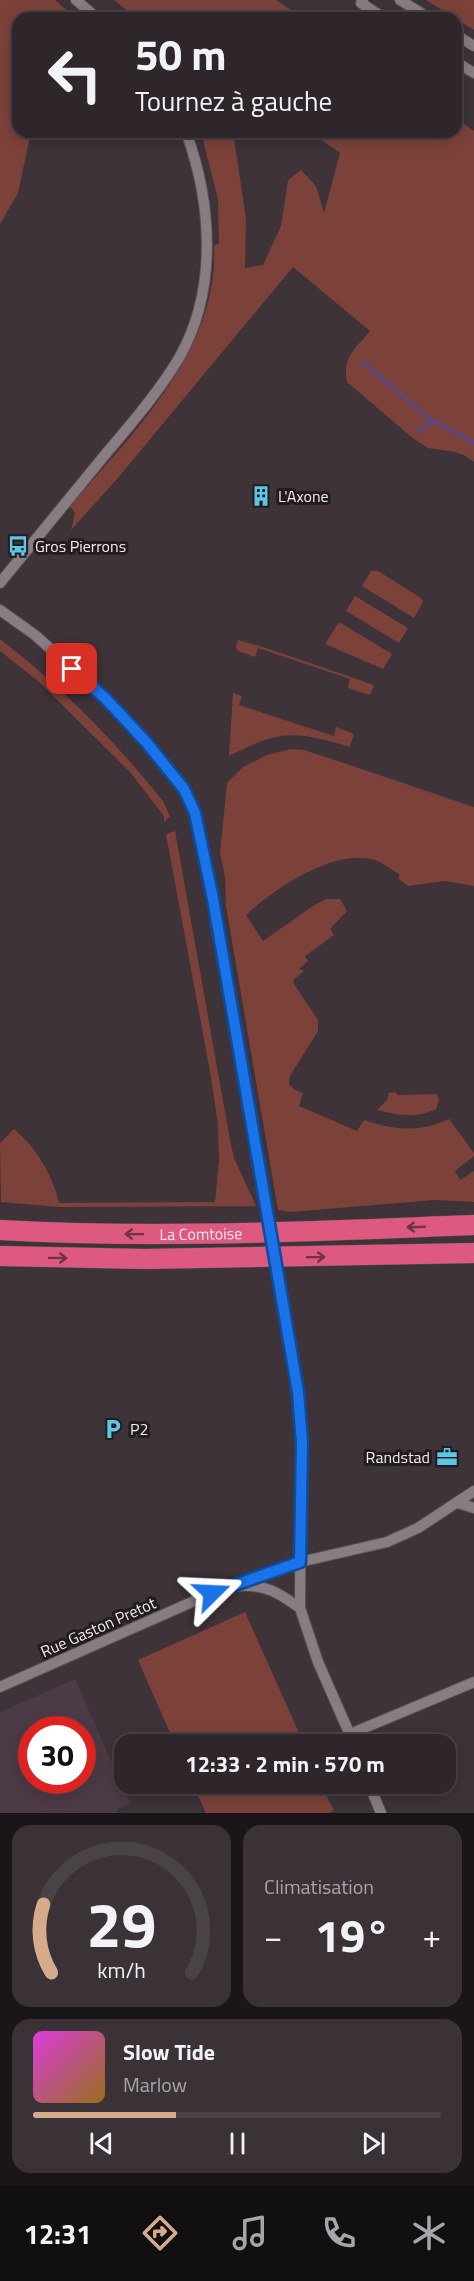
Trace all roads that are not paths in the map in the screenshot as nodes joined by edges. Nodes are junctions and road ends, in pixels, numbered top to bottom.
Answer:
1 (76, 0) edge
2 (363, 0) edge
3 (400, 0) edge
4 (90, 12) edge
5 (375, 12) edge
6 (419, 12) edge
7 (188, 138) edge
8 (0, 583) edge
9 (0, 610) edge
10 (474, 1225) edge
11 (0, 1230) edge
12 (474, 1253) edge
13 (0, 1256) edge
14 (474, 1491) edge
15 (458, 1503) junction
16 (474, 1508) edge
17 (300, 1562) junction
18 (228, 1586) junction
19 (300, 1608) junction
20 (474, 1682) edge
21 (0, 1687) edge
22 (350, 1734) edge
23 (363, 1734) edge
24 (373, 1794) edge
25 (381, 1813) edge

1 - 4 street
2 - 5 street
3 - 6 street
7 - 8 street
9 - 17 street, bridge
10 -> 11 highway, La Comtoise
13 -> 12 highway, La Comtoise
14 - 15 street, Rue Gaston Pretot
15 - 16 street
15 - 17 street, Rue Gaston Pretot
17 - 18 street, Rue Gaston Pretot
17 - 19 street
18 - 19 street
18 - 21 street, Rue Gaston Pretot
19 - 22 street
20 - 23 street
24 - 25 street

